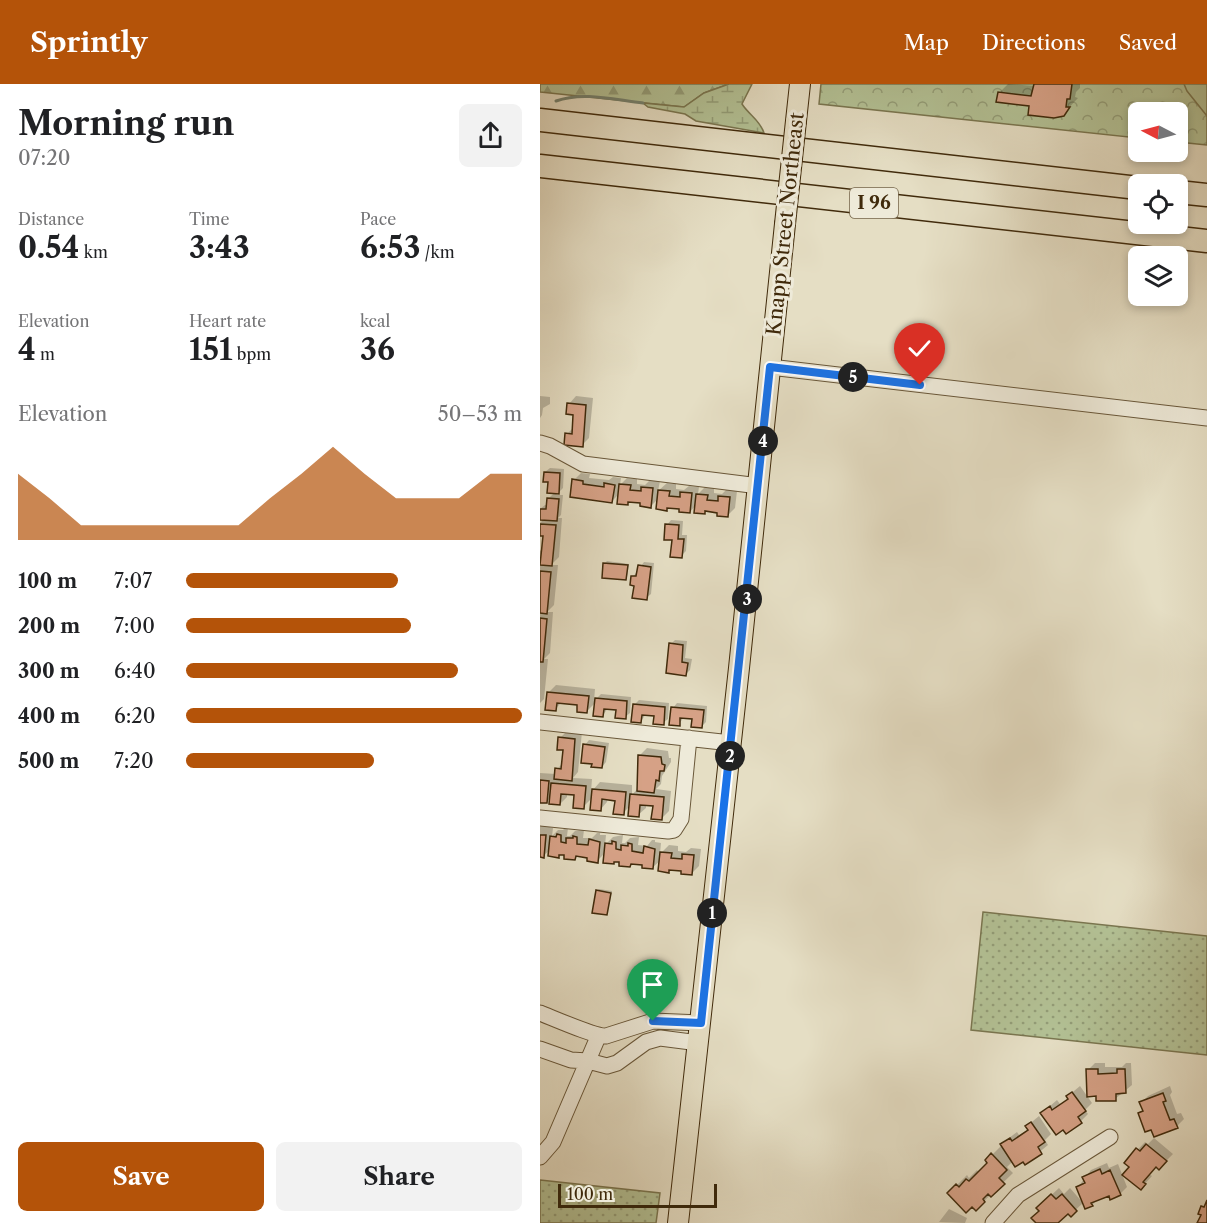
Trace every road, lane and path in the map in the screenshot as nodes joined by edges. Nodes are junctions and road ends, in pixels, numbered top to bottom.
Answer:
1 (800, 84) edge
2 (540, 120) edge
3 (540, 166) edge
4 (1128, 187) edge
5 (1188, 193) edge
6 (1207, 195) edge
7 (1207, 241) edge
8 (770, 367) junction
9 (1207, 418) edge
10 (540, 443) edge
11 (759, 486) junction
12 (540, 722) edge
13 (689, 738) junction
14 (731, 743) junction
15 (540, 818) edge
16 (540, 1013) edge
17 (701, 1023) junction
18 (598, 1037) junction
19 (699, 1043) junction
20 (540, 1049) edge
21 (588, 1061) junction
22 (1110, 1137) dead end
23 (540, 1157) edge
24 (678, 1223) edge
25 (993, 1223) edge

1 - 8 main road, Knapp Street Northeast, bridge
2 - 4 highway, I 96
3 - 7 highway, I 96
5 - 6 highway
8 - 9 street
8 - 11 main road, Knapp Street Northeast
10 - 11 street
11 - 14 main road, Knapp Street Northeast
12 - 13 street
13 - 14 street
13 - 15 street
14 - 17 main road, Knapp Street Northeast
16 - 18 street
17 - 18 street
17 - 19 main road, Knapp Street Northeast
18 - 21 street
19 - 21 street
19 - 24 main road, Knapp Street Northeast
20 - 21 street
21 - 23 street
22 - 25 street

